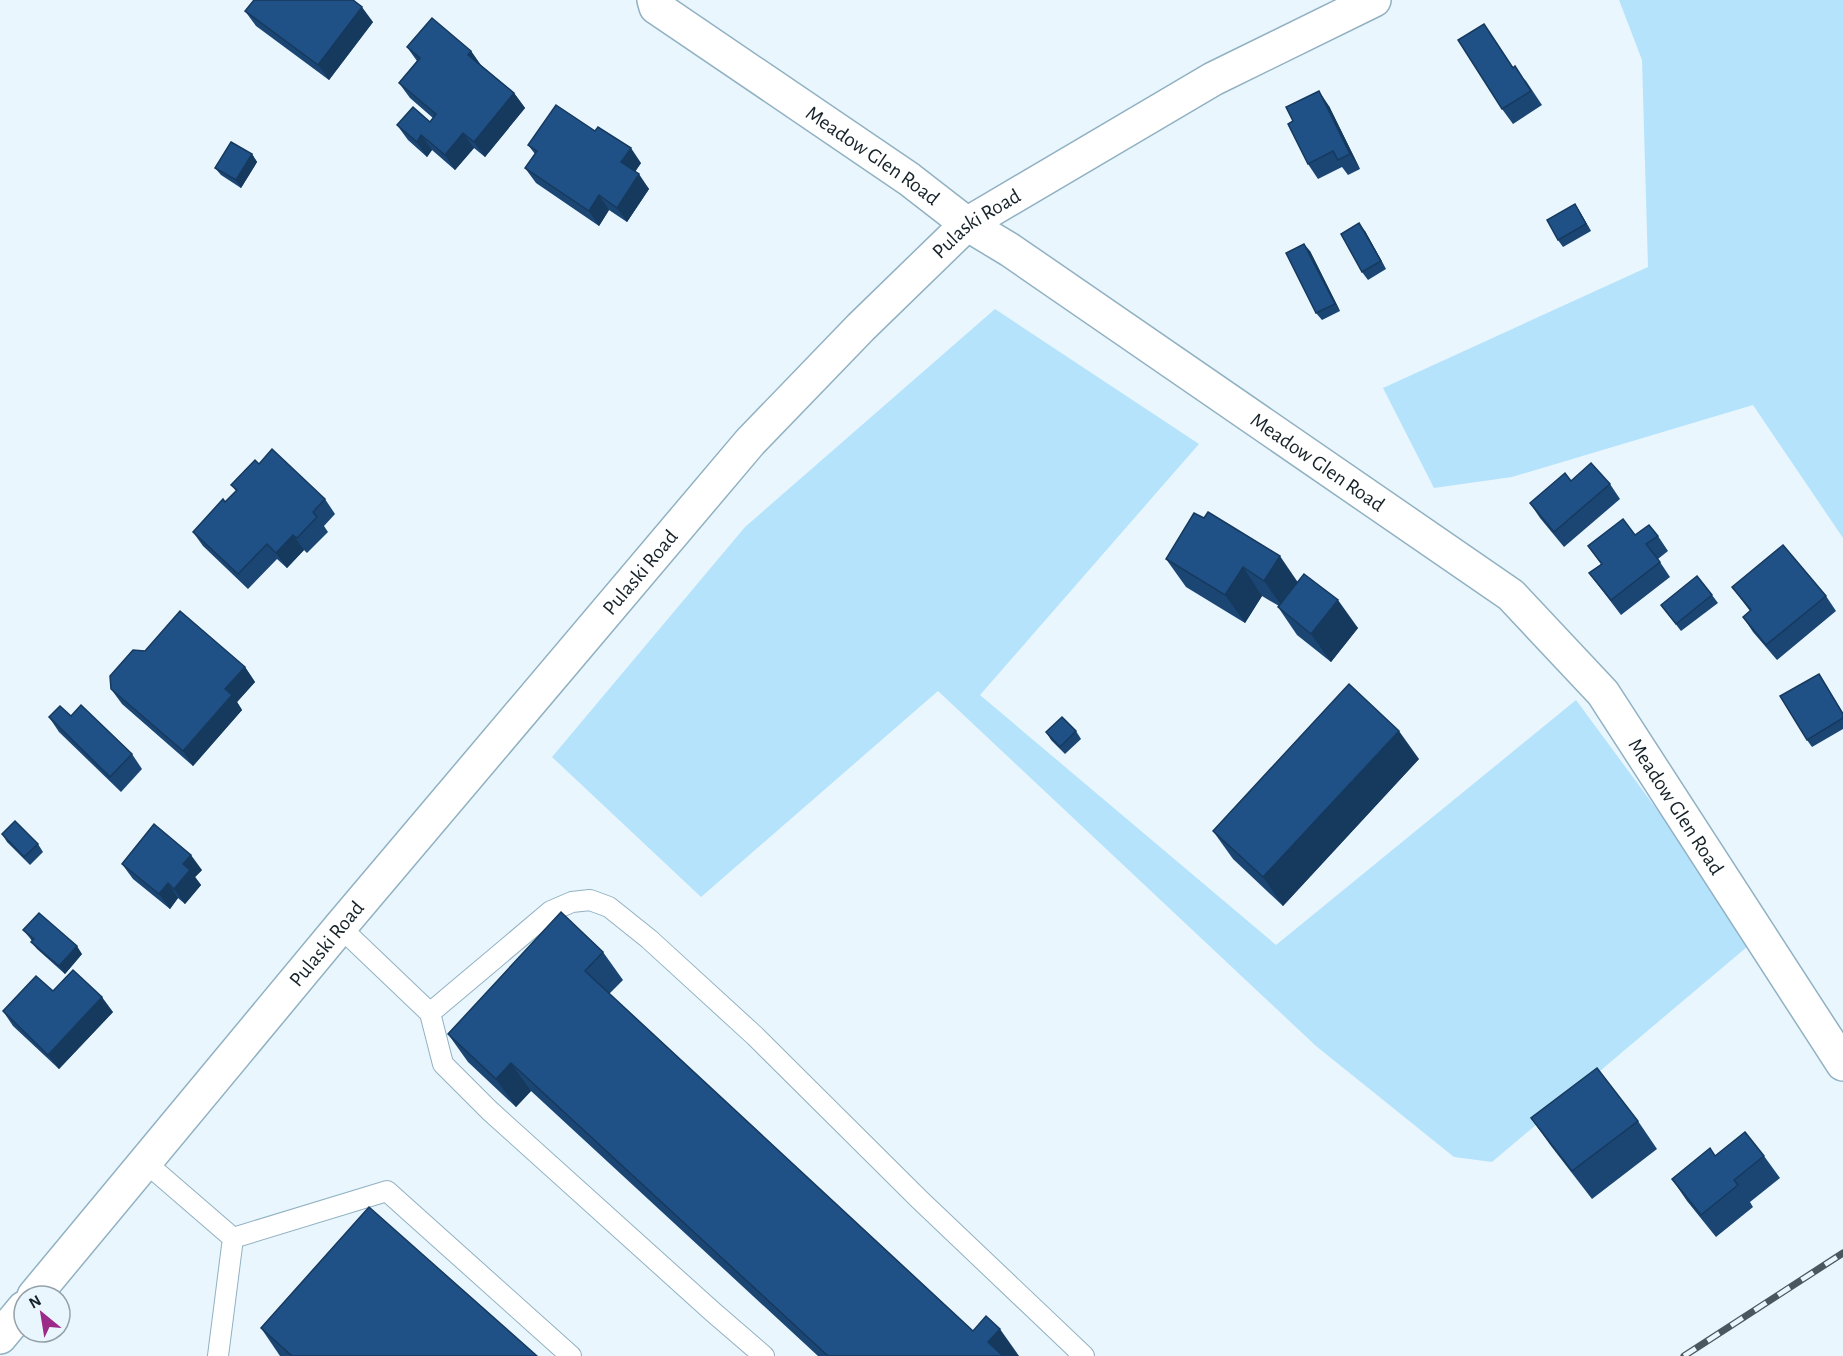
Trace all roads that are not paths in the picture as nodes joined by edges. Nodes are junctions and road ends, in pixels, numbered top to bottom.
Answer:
1 (1374, 0) edge
2 (652, 2) edge
3 (967, 225) junction
4 (340, 927) junction
5 (430, 1012) junction
6 (1843, 1064) edge
7 (145, 1162) junction
8 (233, 1238) junction
9 (44, 1284) edge
10 (12, 1322) edge
11 (0, 1337) edge
12 (218, 1356) edge
13 (571, 1356) edge
14 (764, 1356) edge
15 (1084, 1356) edge

1 - 3 main road, Pulaski Road
2 - 3 main road, Meadow Glen Road
3 - 4 main road, Pulaski Road
3 - 6 main road, Meadow Glen Road
4 - 5 lane
4 - 7 main road, Pulaski Road
5 - 14 lane
5 - 15 lane
7 - 8 lane
7 - 9 main road, Pulaski Road
8 - 12 lane
8 - 13 lane
10 - 11 main road

